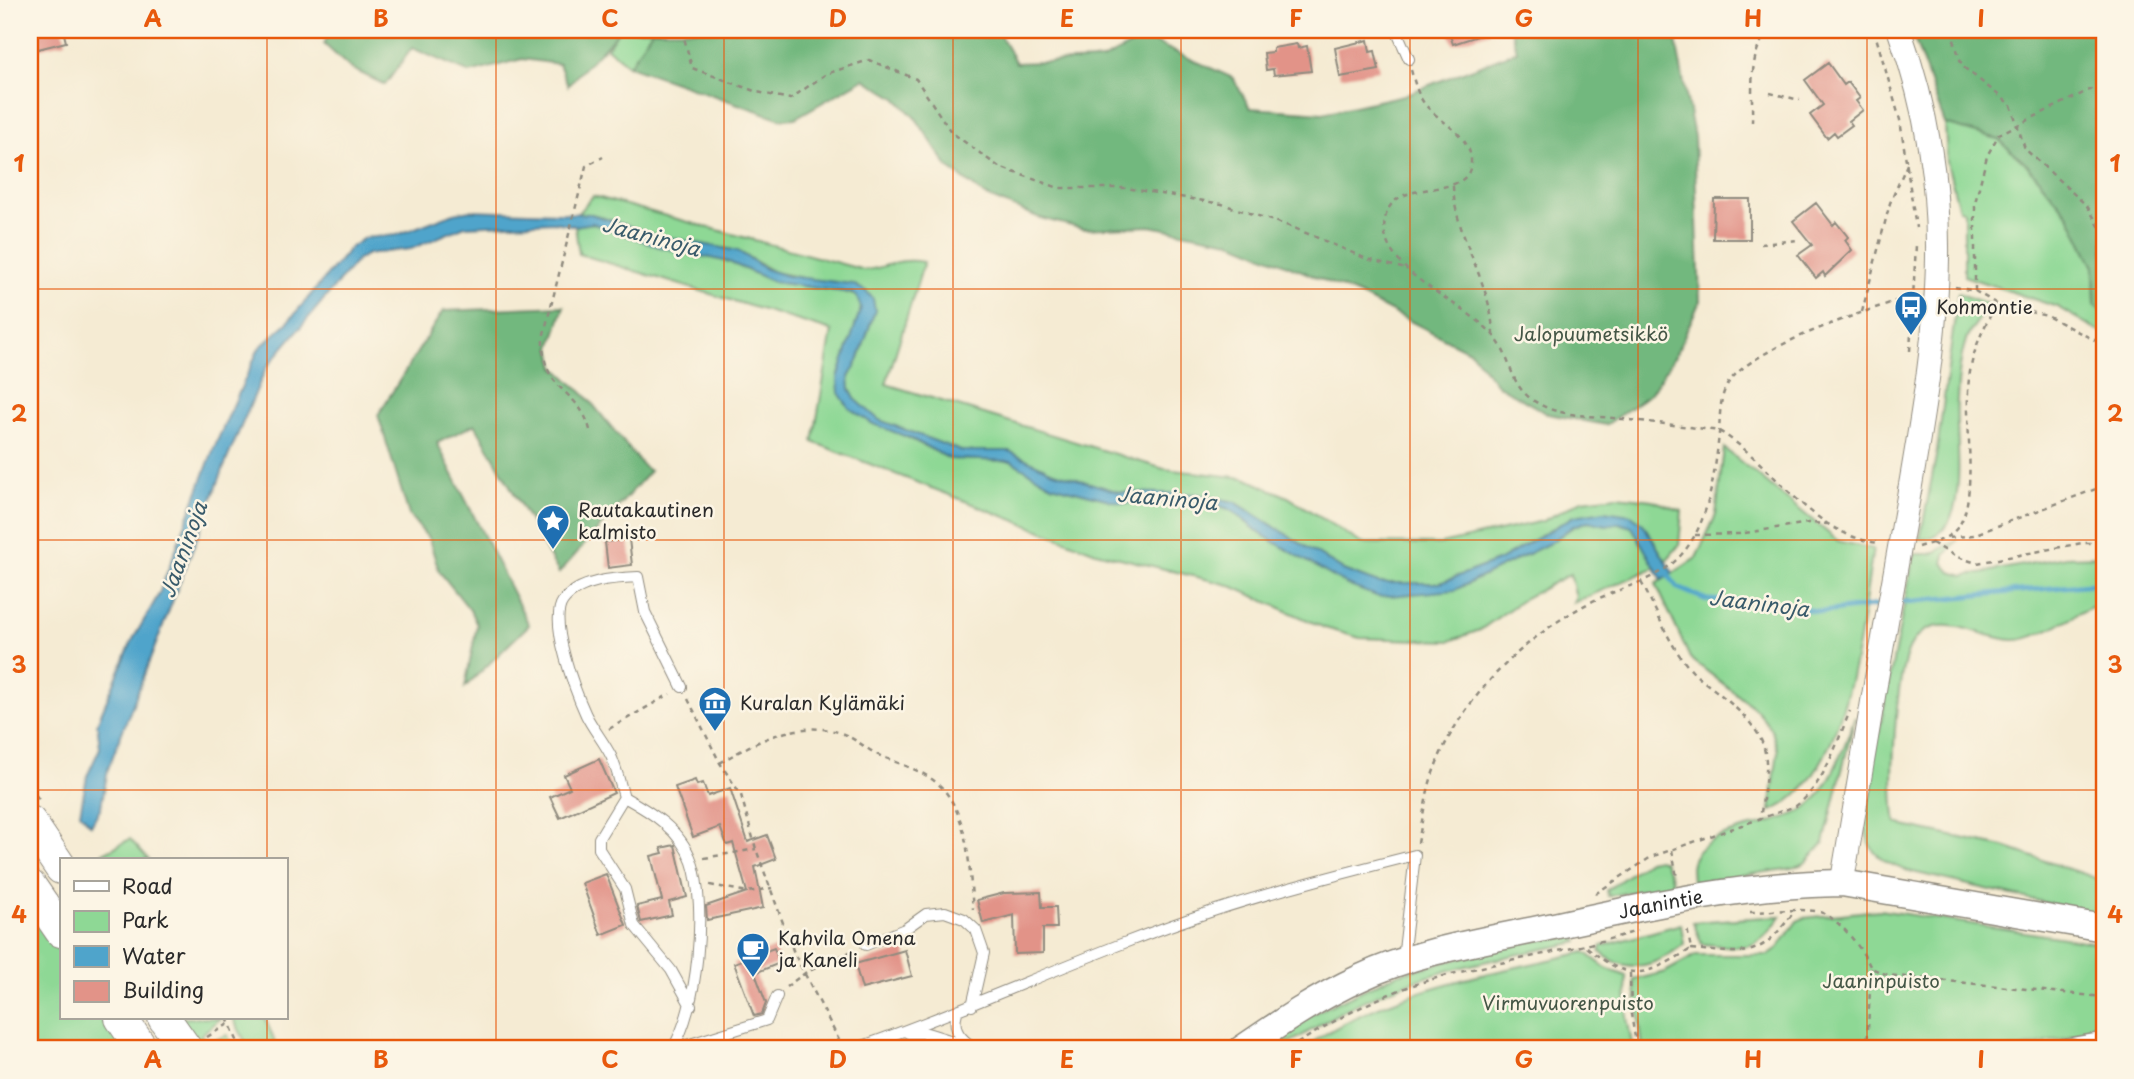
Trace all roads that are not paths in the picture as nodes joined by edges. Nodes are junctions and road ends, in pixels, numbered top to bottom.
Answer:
1 (1396, 30) edge
2 (1899, 30) edge
3 (1409, 59) road end
4 (682, 687) road end
5 (624, 797) junction
6 (30, 822) edge
7 (60, 867) edge
8 (1842, 883) junction
9 (30, 886) edge
10 (2104, 928) edge
11 (60, 930) edge
12 (866, 945) road end
13 (1403, 962) junction
14 (777, 996) road end
15 (691, 1006) junction
16 (972, 1006) junction
17 (957, 1012) junction
18 (122, 1020) edge
19 (167, 1020) edge
20 (901, 1033) junction
21 (2104, 1042) edge
22 (196, 1043) edge
23 (974, 1048) edge
24 (142, 1049) edge
25 (673, 1049) edge
26 (854, 1049) edge
27 (1242, 1049) edge
28 (2063, 1049) edge

1 - 3 lane
2 - 8 street, bridge
4 - 5 lane
5 - 15 lane
5 - 15 lane
6 - 7 highway
8 - 10 main road, Jaanintie
8 - 13 main road, Jaanintie
9 - 11 highway
12 - 16 lane
13 - 16 lane
13 - 27 main road, Jaanintie
14 - 25 lane
15 - 25 lane
16 - 17 lane
17 - 20 lane
17 - 23 lane
18 - 24 highway
19 - 22 highway
20 - 23 lane
20 - 26 lane
21 - 28 street

